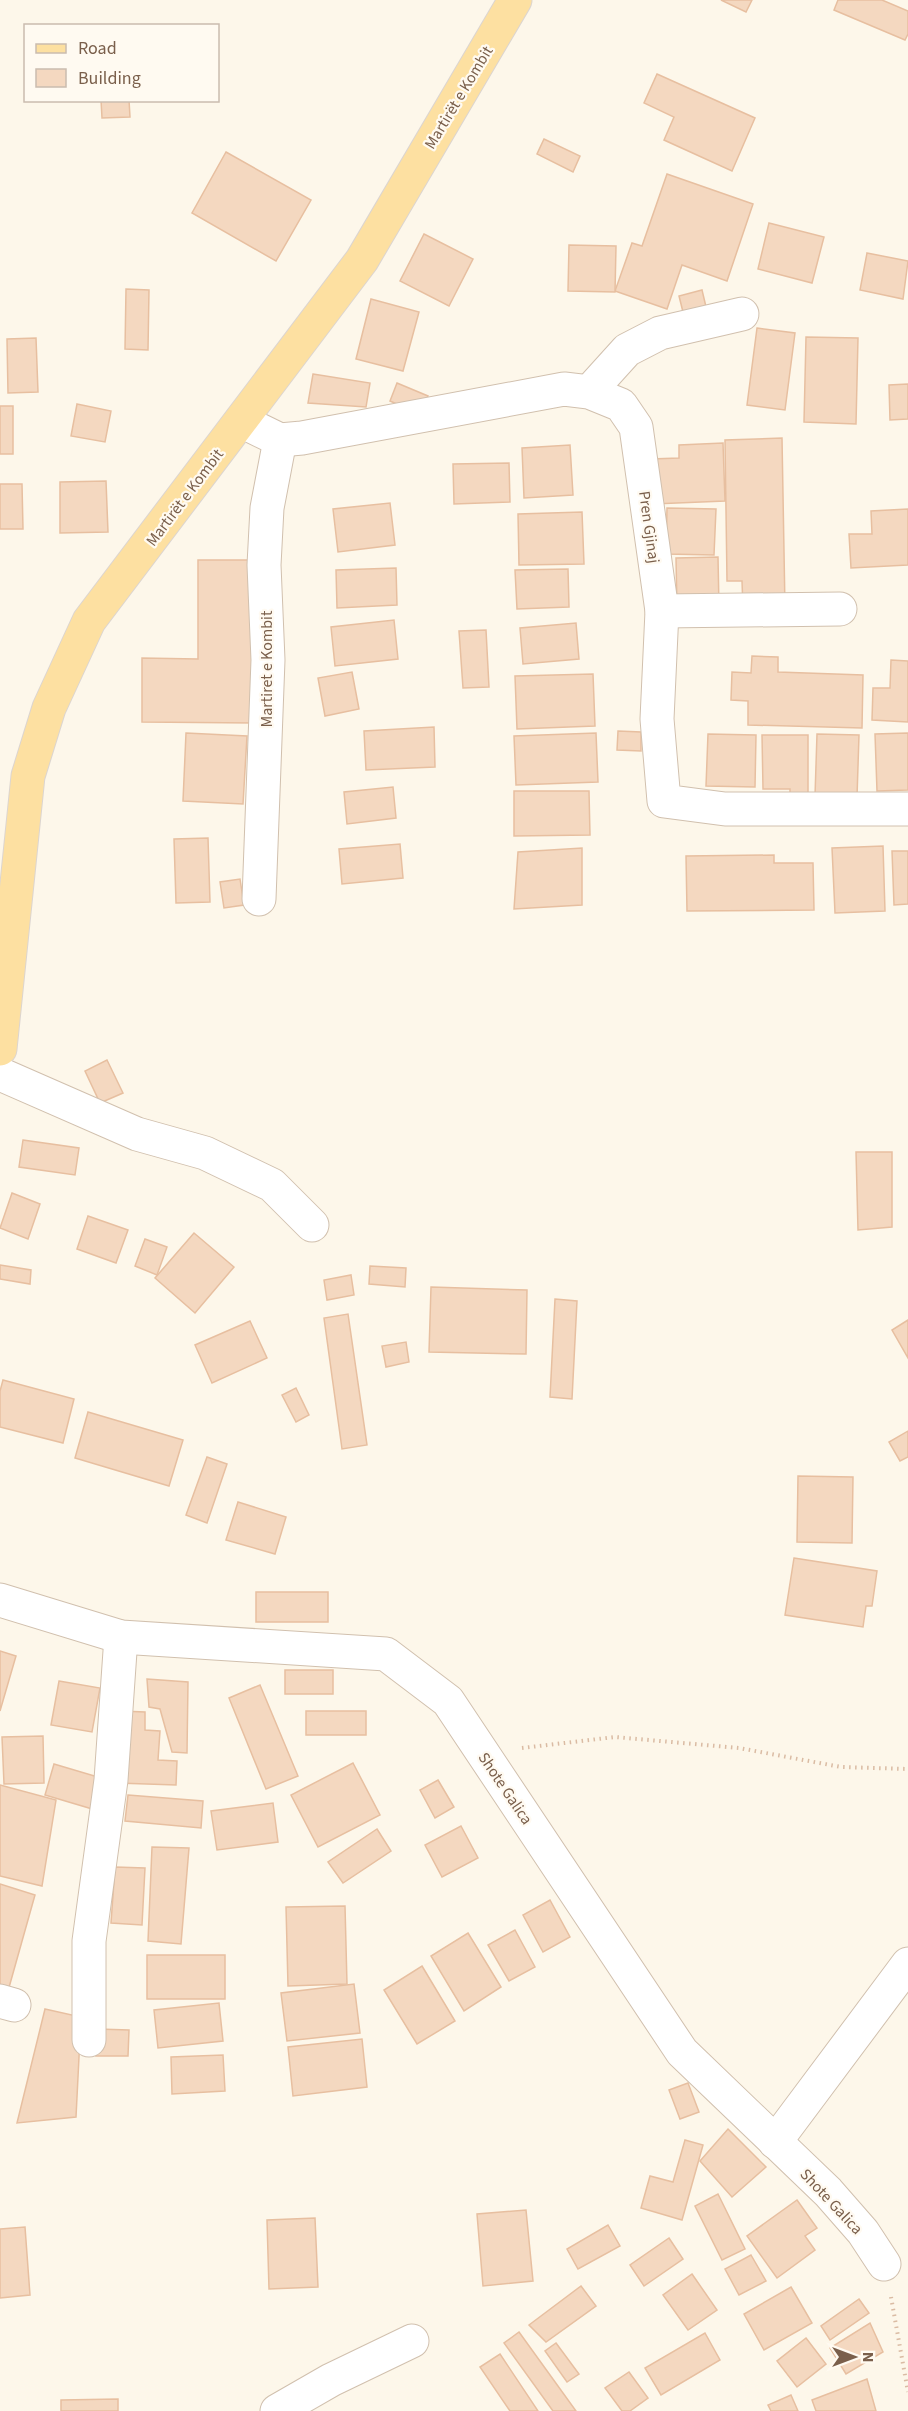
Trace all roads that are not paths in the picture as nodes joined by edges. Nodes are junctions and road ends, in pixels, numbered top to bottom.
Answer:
1 (515, 0) edge
2 (742, 314) dead end
3 (588, 392) junction
4 (241, 422) junction
5 (280, 440) junction
6 (840, 609) dead end
7 (662, 611) junction
8 (908, 808) edge
9 (260, 899) dead end
10 (0, 1049) edge
11 (0, 1074) edge
12 (312, 1225) dead end
13 (0, 1600) edge
14 (121, 1637) junction
15 (908, 1964) edge
16 (89, 2040) dead end
17 (775, 2142) junction
18 (884, 2264) road end
19 (412, 2341) dead end
20 (277, 2411) edge

1 - 4 main road, Martirët e Kombit
2 - 3 street
3 - 5 street, Pren Gjinaj
3 - 7 street, Pren Gjinaj
4 - 5 street
4 - 10 main road, Martirët e Kombit
5 - 9 street, Martiret e Kombit
6 - 7 street
7 - 8 street, Pren Gjinaj
11 - 12 street
13 - 14 street, Shote Galica
14 - 16 street
14 - 17 street, Shote Galica
15 - 17 street
17 - 18 street, Shote Galica
19 - 20 street

